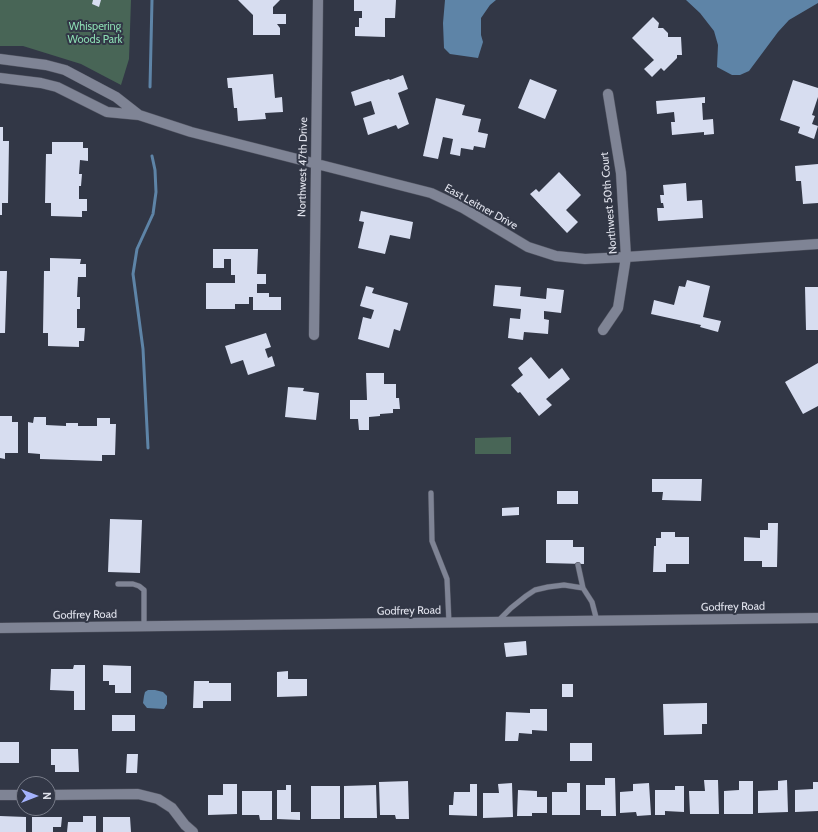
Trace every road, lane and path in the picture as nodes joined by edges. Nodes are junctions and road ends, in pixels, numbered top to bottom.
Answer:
1 (318, 0) edge
2 (0, 59) edge
3 (46, 65) junction
4 (0, 78) edge
5 (41, 83) junction
6 (608, 94) dead end
7 (140, 116) junction
8 (315, 163) junction
9 (818, 244) edge
10 (626, 257) junction
11 (603, 330) dead end
12 (314, 335) dead end
13 (431, 493) dead end
14 (578, 565) dead end
15 (118, 584) dead end
16 (583, 588) junction
17 (818, 618) edge
18 (597, 621) junction
19 (498, 622) junction
20 (449, 623) junction
21 (144, 626) junction
22 (0, 628) edge
23 (56, 794) edge
24 (0, 795) edge
25 (16, 795) edge
26 (193, 832) edge

1 - 8 street, Northwest 47th Drive
2 - 3 street, East Leitner Drive
3 - 5 street
3 - 7 street, East Leitner Drive
4 - 5 street, East Leitner Drive
5 - 7 street, East Leitner Drive
6 - 10 street, Northwest 50th Court
7 - 8 street, East Leitner Drive
8 - 10 street, East Leitner Drive
8 - 12 street, Northwest 47th Drive
9 - 10 street, East Leitner Drive
10 - 11 street, Northwest 50th Court
13 - 20 lane
14 - 16 lane
15 - 21 lane
16 - 18 lane
16 - 19 lane
17 - 18 street, Godfrey Road
18 - 19 street, Godfrey Road
19 - 20 street, Godfrey Road
20 - 21 street, Godfrey Road
21 - 22 street, Godfrey Road
23 - 26 street
24 - 25 street

